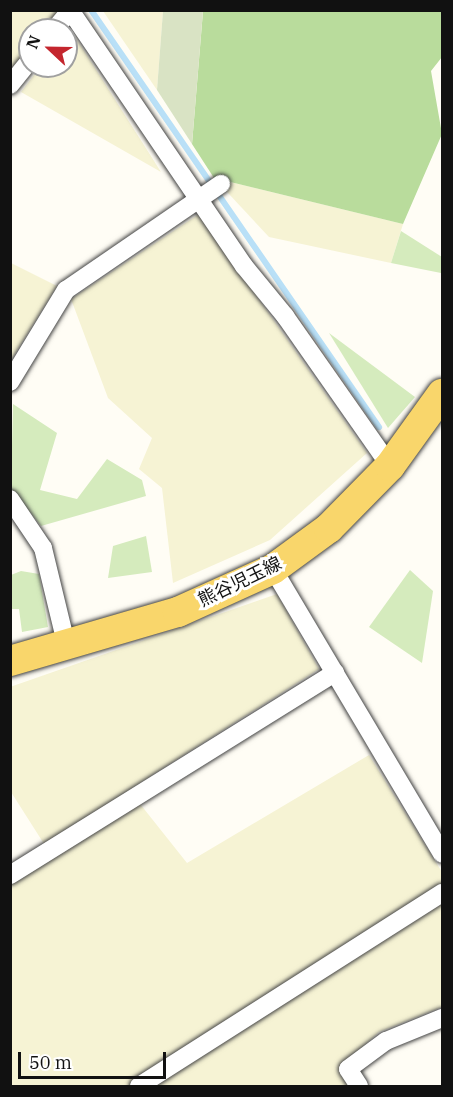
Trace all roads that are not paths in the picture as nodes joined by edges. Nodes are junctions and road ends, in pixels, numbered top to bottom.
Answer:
1 (70, 11) edge
2 (221, 184) dead end
3 (200, 201) junction
4 (10, 382) edge
5 (442, 394) edge
6 (390, 466) junction
7 (10, 499) edge
8 (273, 569) junction
9 (66, 643) junction
10 (10, 661) edge
11 (335, 673) junction
12 (442, 854) edge
13 (10, 875) edge
14 (442, 893) edge
15 (442, 1018) edge
16 (139, 1086) edge
17 (359, 1086) edge

1 - 3 street
2 - 3 street
3 - 4 street
3 - 6 street
5 - 6 main road, 熊谷児玉線
6 - 8 main road, 熊谷児玉線
7 - 9 street
8 - 9 main road, 熊谷児玉線
8 - 11 street
9 - 10 main road, 熊谷児玉線
11 - 12 street
11 - 13 street
14 - 16 street
15 - 17 street

